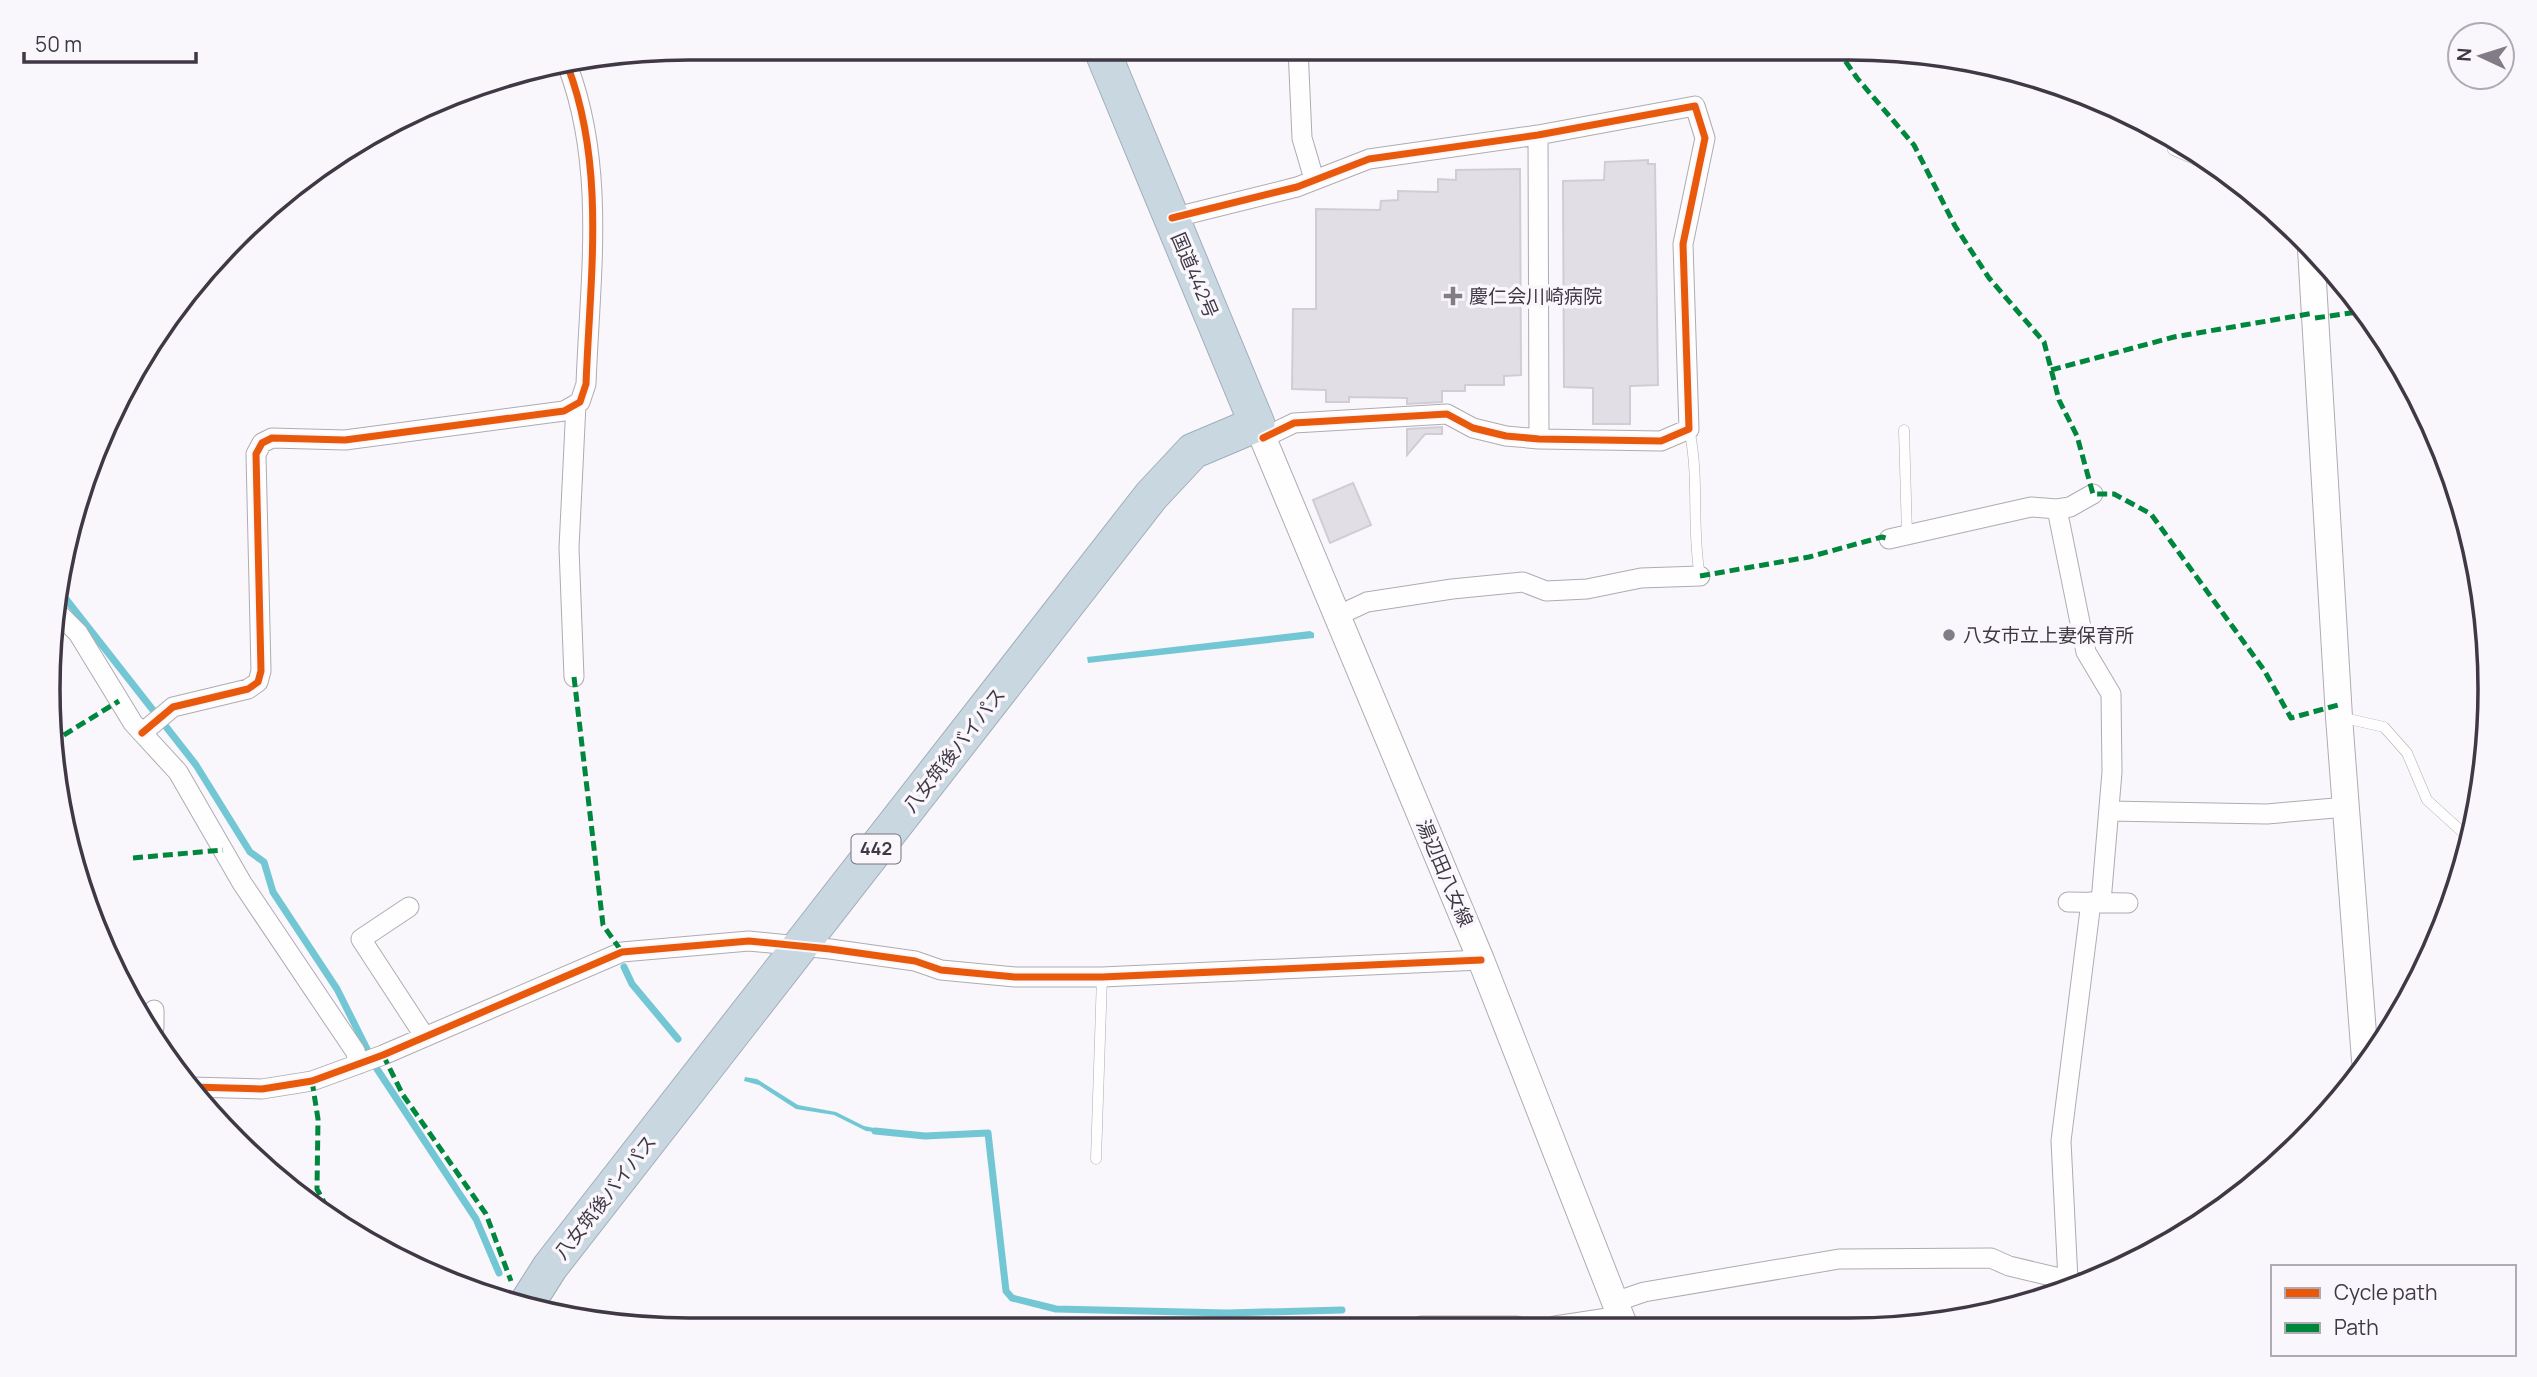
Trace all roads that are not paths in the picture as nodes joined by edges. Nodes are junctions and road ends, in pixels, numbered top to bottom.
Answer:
1 (1106, 60) edge
2 (1299, 60) edge
3 (570, 71) edge
4 (1538, 135) junction
5 (1314, 179) junction
6 (1172, 218) junction
7 (2312, 264) edge
8 (576, 404) junction
9 (1689, 429) junction
10 (1904, 430) dead end
11 (1260, 431) junction
12 (1539, 439) junction
13 (2093, 494) dead end
14 (2057, 509) junction
15 (1898, 536) joint
16 (1700, 576) joint
17 (1338, 616) junction
18 (64, 619) edge
19 (574, 677) dead end
20 (2339, 717) junction
21 (142, 733) junction
22 (2346, 807) junction
23 (2109, 811) junction
24 (2461, 830) edge
25 (2068, 902) dead end
26 (2096, 902) junction
27 (2128, 903) dead end
28 (409, 907) dead end
29 (802, 945) junction
30 (1481, 960) junction
31 (1102, 977) junction
32 (425, 1037) junction
33 (2364, 1048) edge
34 (367, 1061) junction
35 (203, 1087) edge
36 (1096, 1159) dead end
37 (2074, 1276) edge
38 (2065, 1279) edge
39 (531, 1297) edge
40 (1620, 1315) edge
41 (1600, 1318) edge

1 - 6 highway, 国道442号
2 - 5 street
3 - 8 street
4 - 5 street
4 - 9 street
4 - 12 street
5 - 6 street
6 - 11 highway, 国道442号
7 - 20 main road
8 - 19 street
8 - 21 street
9 - 12 street
9 - 16 lane
10 - 15 lane
11 - 12 street
11 - 17 main road, 湯辺田八女線
11 - 29 highway, 八女筑後バイパス / 442
13 - 14 street
14 - 15 street
14 - 23 street
16 - 17 street
17 - 30 main road, 湯辺田八女線
18 - 21 street
20 - 22 main road
20 - 24 lane
21 - 34 street
22 - 23 street
22 - 33 main road
23 - 26 street
25 - 26 street
26 - 27 street
26 - 37 street
28 - 32 street
29 - 31 street
29 - 32 street
29 - 39 highway, 八女筑後バイパス / 442
30 - 31 street
30 - 40 main road, 湯辺田八女線
31 - 36 lane
32 - 34 street
34 - 35 street
38 - 40 street
40 - 41 street

